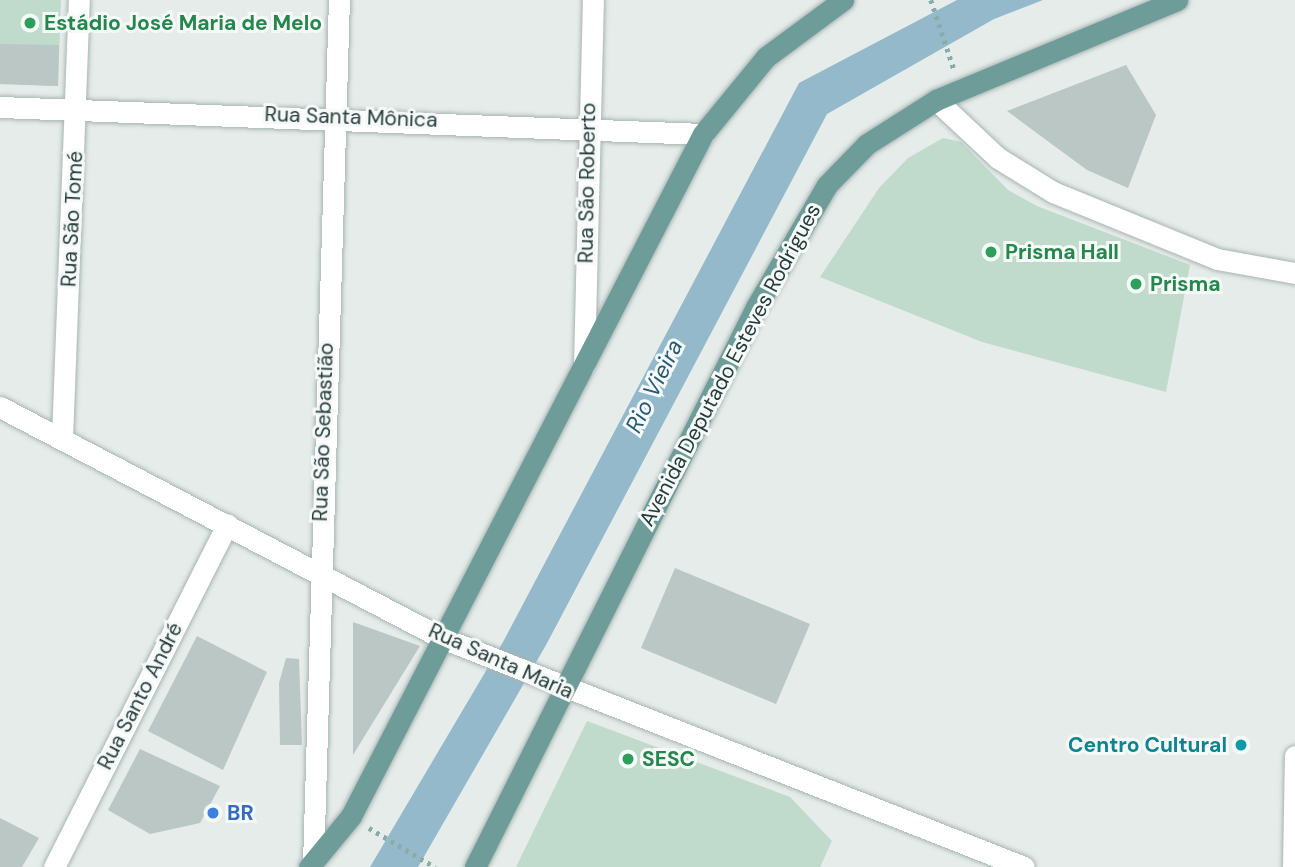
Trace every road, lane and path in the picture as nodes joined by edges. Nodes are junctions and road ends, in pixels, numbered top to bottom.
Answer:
1 (79, 0) edge
2 (339, 0) edge
3 (593, 0) edge
4 (843, 0) edge
5 (931, 0) edge
6 (1177, 0) edge
7 (953, 67) dead end
8 (936, 100) junction
9 (0, 107) edge
10 (77, 109) junction
11 (335, 116) junction
12 (588, 128) junction
13 (703, 134) junction
14 (1295, 273) edge
15 (584, 365) junction
16 (2, 413) edge
17 (62, 438) junction
18 (226, 524) junction
19 (318, 569) junction
20 (442, 638) junction
21 (565, 689) junction
22 (1295, 755) edge
23 (364, 826) dead end
24 (311, 865) edge
25 (54, 867) edge
26 (435, 867) edge
27 (475, 867) edge
28 (1024, 867) edge
29 (1293, 867) edge

1 - 10 street, Rua São Tomé
2 - 11 street, Rua São Sebastião
3 - 12 street, Rua São Roberto
4 - 13 main road
5 - 7 path
6 - 8 main road, Avenida Deputado Esteves Rodrigues
8 - 14 street
8 - 21 main road, Avenida Deputado Esteves Rodrigues
9 - 10 street, Rua Santa Mônica
10 - 11 street, Rua Santa Mônica
10 - 17 street, Rua São Tomé
11 - 12 street, Rua Santa Mônica
11 - 19 street, Rua São Sebastião
12 - 13 street, Rua Santa Mônica
12 - 15 street, Rua São Roberto
13 - 15 main road
15 - 20 main road
16 - 17 street, Rua Santa Maria
17 - 18 street, Rua Santa Maria
18 - 19 street, Rua Santa Maria
18 - 25 street, Rua Santo André
19 - 20 street, Rua Santa Maria
19 - 24 street, Rua São Sebastião
20 - 21 street, Rua Santa Maria
20 - 24 main road
21 - 27 main road, Avenida Deputado Esteves Rodrigues
21 - 28 street, Rua Santa Maria
22 - 29 street
23 - 26 path

